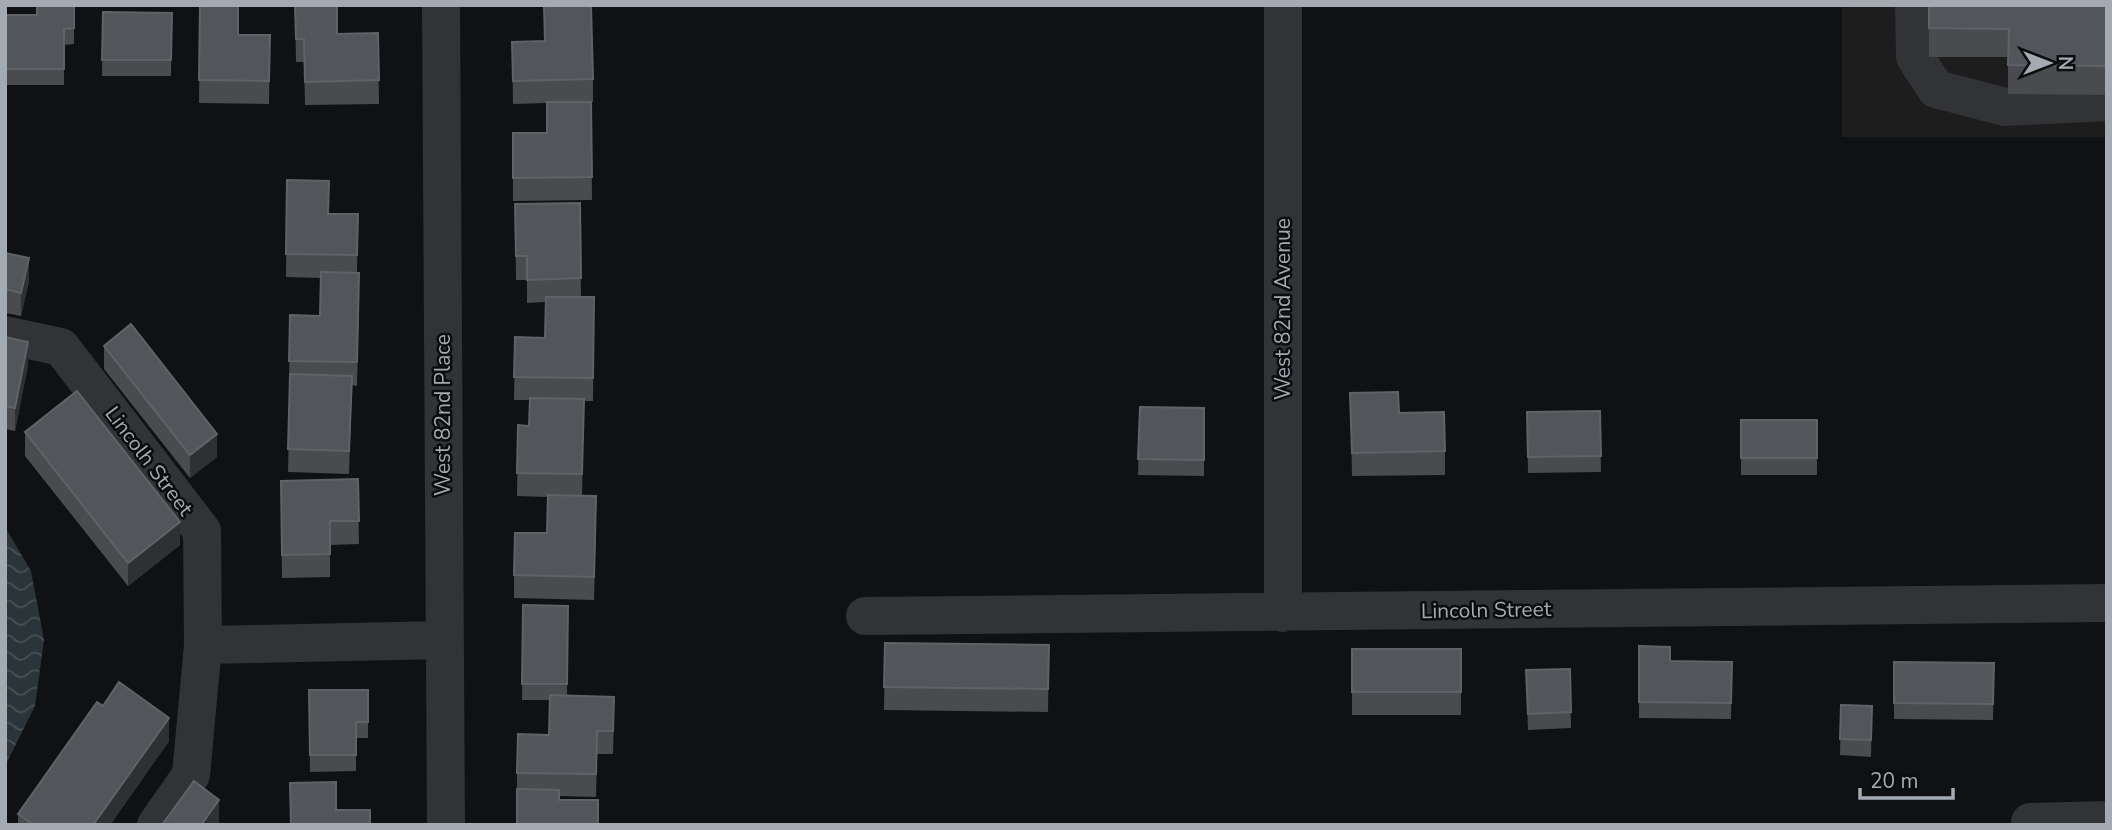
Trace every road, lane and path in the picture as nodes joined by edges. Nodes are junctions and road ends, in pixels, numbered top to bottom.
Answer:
1 (441, 5) edge
2 (1283, 5) edge
3 (1914, 5) edge
4 (2107, 102) edge
5 (5, 334) edge
6 (2107, 603) edge
7 (1283, 613) junction
8 (865, 616) dead end
9 (444, 640) junction
10 (203, 645) junction
11 (2107, 820) edge
12 (2030, 822) dead end
13 (156, 825) edge
14 (446, 825) edge

1 - 9 street, West 82nd Place
2 - 7 street, West 82nd Avenue
3 - 4 street
5 - 10 street, Lincolh Street
6 - 7 street, Lincoln Street
7 - 8 street, Lincoln Street
9 - 10 street
9 - 14 street, West 82nd Place
10 - 13 street, Lincolh Street
11 - 12 street

